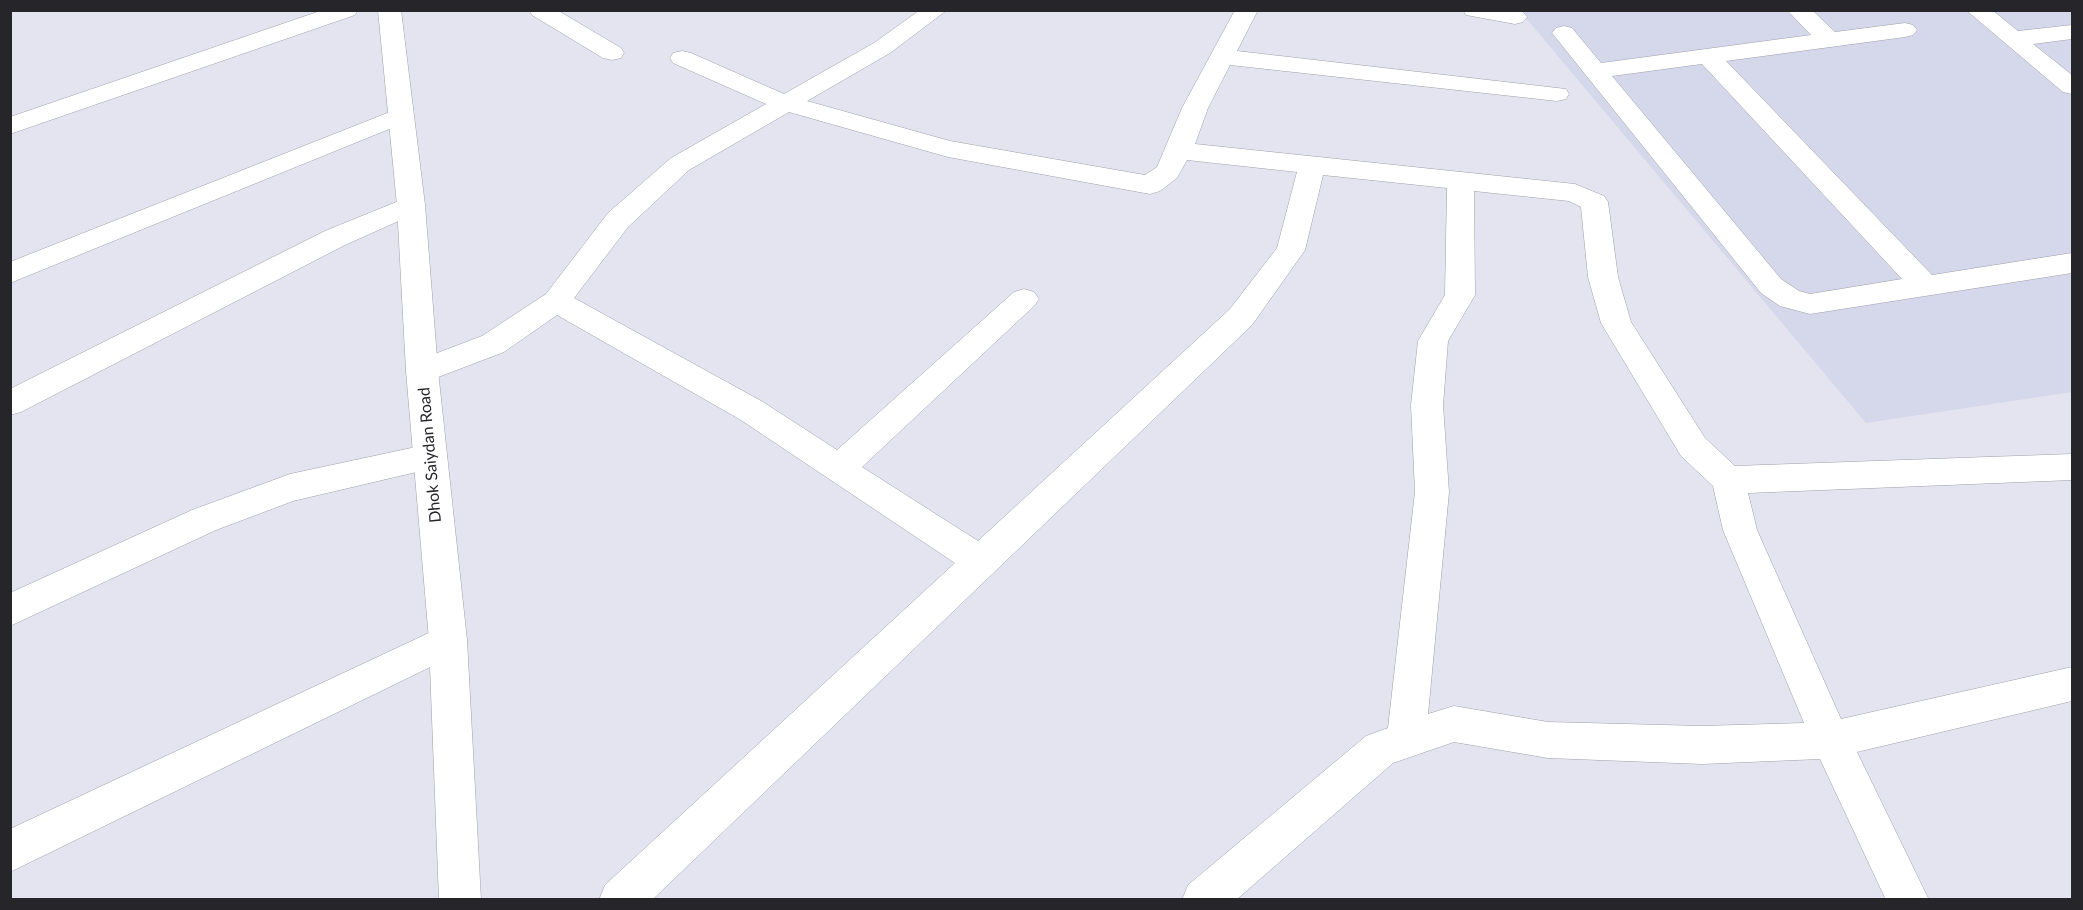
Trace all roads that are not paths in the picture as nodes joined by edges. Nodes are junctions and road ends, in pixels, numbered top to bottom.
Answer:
1 (346, 10) edge
2 (540, 10) edge
3 (936, 10) edge
4 (1247, 10) edge
5 (1474, 10) edge
6 (1798, 10) edge
7 (1977, 10) edge
8 (395, 12) edge
9 (1515, 17) dead end
10 (1905, 30) dead end
11 (2073, 32) edge
12 (1564, 33) dead end
13 (2013, 39) junction
14 (1829, 40) junction
15 (612, 53) dead end
16 (1708, 56) junction
17 (1222, 57) junction
18 (682, 58) dead end
19 (1595, 71) junction
20 (2073, 87) edge
21 (1557, 94) dead end
22 (785, 103) junction
23 (400, 116) junction
24 (10, 126) edge
25 (1179, 151) junction
26 (1312, 165) junction
27 (1461, 181) junction
28 (411, 205) junction
29 (2073, 263) edge
30 (10, 273) edge
31 (1925, 286) junction
32 (1024, 299) dead end
33 (556, 301) junction
34 (422, 371) junction
35 (10, 403) edge
36 (430, 457) junction
37 (2073, 467) edge
38 (839, 468) junction
39 (1728, 480) junction
40 (981, 562) junction
41 (10, 610) edge
42 (448, 640) junction
43 (2073, 684) edge
44 (1831, 740) junction
45 (1406, 741) junction
46 (10, 851) edge
47 (460, 900) edge
48 (620, 900) edge
49 (1203, 900) edge
50 (1908, 900) edge

1 - 24 street
2 - 15 street
3 - 22 street
4 - 17 street
5 - 9 street
6 - 14 street
7 - 13 street
8 - 23 street, Dhok Saiydan Road
10 - 14 street
11 - 13 street
12 - 19 street
13 - 20 street
14 - 16 street
16 - 19 street
16 - 31 street
17 - 21 street
17 - 25 street
18 - 22 street
19 - 31 street
22 - 25 street
22 - 33 street
23 - 28 street, Dhok Saiydan Road
23 - 30 street
25 - 26 street
26 - 27 street
26 - 40 street
27 - 39 street
27 - 45 street
28 - 34 street, Dhok Saiydan Road
28 - 35 street
29 - 31 street
32 - 38 street
33 - 34 street
33 - 38 street
34 - 36 street, Dhok Saiydan Road
36 - 41 street
36 - 42 street, Dhok Saiydan Road
37 - 39 street
38 - 40 street
39 - 44 street
40 - 48 street
42 - 46 street
42 - 47 street, Dhok Saiydan Road
43 - 44 street
44 - 45 street
44 - 50 street
45 - 49 street

